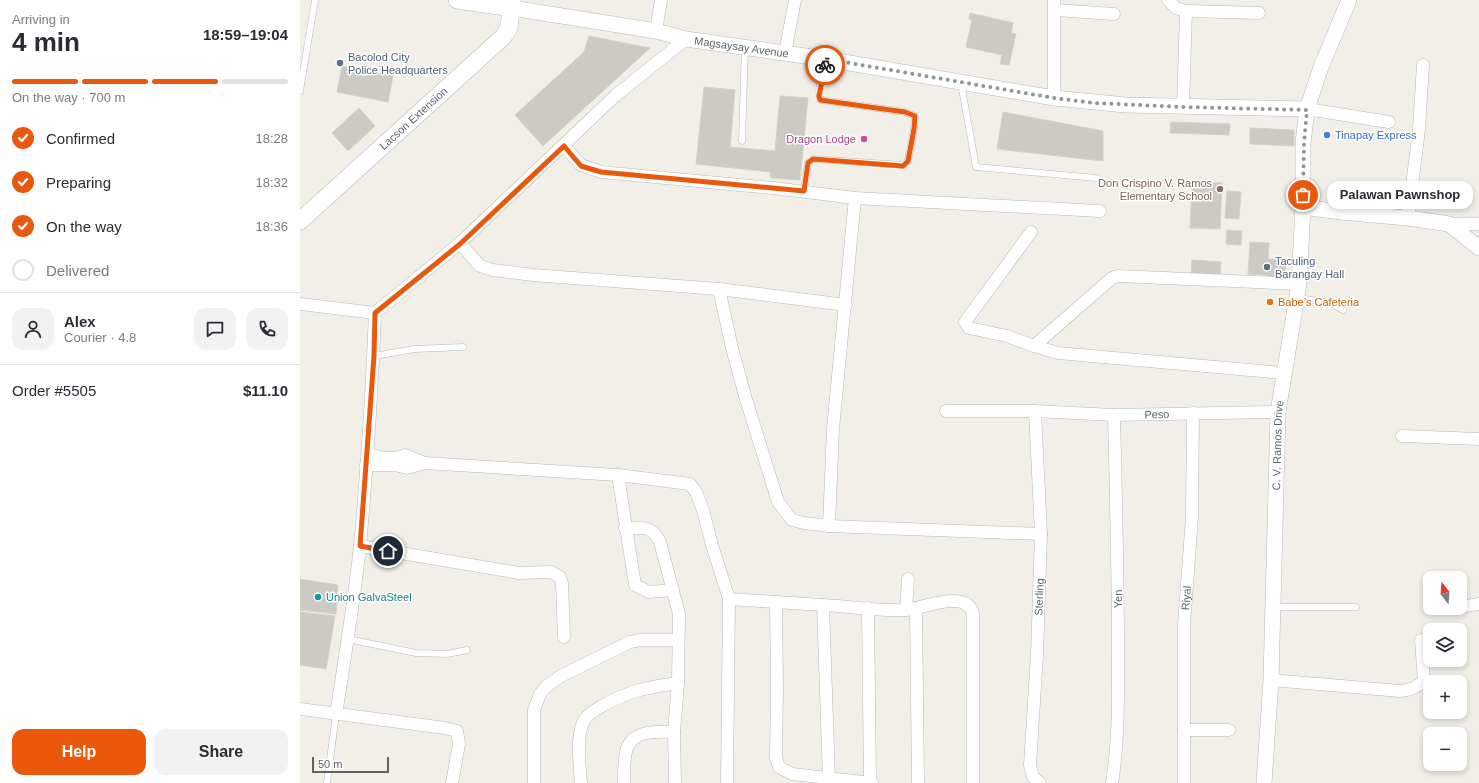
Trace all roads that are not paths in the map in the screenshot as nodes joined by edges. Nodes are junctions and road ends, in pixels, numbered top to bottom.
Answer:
1 (314, 0) edge
2 (457, 0) edge
3 (661, 0) edge
4 (795, 0) edge
5 (1168, 0) edge
6 (1349, 0) edge
7 (512, 4) edge
8 (1055, 5) edge
9 (1186, 11) junction
10 (1259, 13) dead end
11 (1114, 14) dead end
12 (656, 31) junction
13 (686, 39) junction
14 (745, 46) junction
15 (785, 52) junction
16 (826, 59) junction
17 (1423, 65) dead end
18 (961, 82) junction
19 (300, 91) edge
20 (1054, 98) junction
21 (1184, 107) junction
22 (1307, 110) junction
23 (1389, 122) dead end
24 (742, 141) dead end
25 (564, 146) junction
26 (1096, 178) dead end
27 (804, 191) junction
28 (855, 198) junction
29 (1303, 207) junction
30 (1100, 210) dead end
31 (1408, 218) junction
32 (300, 221) edge
33 (1449, 224) junction
34 (1479, 224) edge
35 (1031, 232) dead end
36 (460, 244) junction
37 (1479, 248) edge
38 (719, 289) junction
39 (1297, 291) junction
40 (300, 304) edge
41 (846, 305) junction
42 (1343, 310) dead end
43 (375, 313) junction
44 (1034, 346) junction
45 (463, 347) dead end
46 (374, 356) junction
47 (1284, 373) junction
48 (946, 411) dead end
49 (1035, 411) junction
50 (1278, 412) junction
51 (1193, 413) junction
52 (1114, 415) junction
53 (1402, 436) dead end
54 (1479, 439) edge
55 (366, 460) junction
56 (618, 475) junction
57 (829, 526) junction
58 (625, 528) junction
59 (1041, 534) junction
60 (360, 546) junction
61 (908, 579) dead end
62 (673, 590) junction
63 (729, 598) junction
64 (776, 602) junction
65 (1479, 604) edge
66 (822, 605) junction
67 (1467, 606) edge
68 (1273, 607) junction
69 (1356, 607) dead end
70 (868, 608) junction
71 (911, 609) junction
72 (564, 637) dead end
73 (348, 639) junction
74 (678, 640) junction
75 (1421, 640) dead end
76 (467, 650) dead end
77 (1271, 680) junction
78 (678, 684) junction
79 (300, 709) edge
80 (336, 714) junction
81 (1184, 730) junction
82 (1229, 730) dead end
83 (674, 732) junction
84 (829, 779) junction
85 (1038, 782) edge
86 (327, 783) edge
87 (452, 783) edge
88 (534, 783) edge
89 (581, 783) edge
90 (624, 783) edge
91 (674, 783) edge
92 (727, 783) edge
93 (871, 783) edge
94 (918, 783) edge
95 (973, 783) edge
96 (1112, 783) edge
97 (1184, 783) edge
98 (1264, 783) edge

1 - 19 lane
2 - 7 main road
3 - 12 street
4 - 15 street
5 - 9 street
6 - 22 street, C. V. Ramos Drive
7 - 12 street, Magsaysay Avenue
7 - 32 main road, Lacson Extension
8 - 11 street
8 - 20 street
9 - 10 street
9 - 21 street
12 - 13 street, Magsaysay Avenue
13 - 14 street, Magsaysay Avenue
13 - 25 street
14 - 15 street, Magsaysay Avenue
14 - 24 lane
15 - 16 street, Magsaysay Avenue
16 - 18 street, Magsaysay Avenue
16 - 27 lane
17 - 31 street
18 - 20 street, Magsaysay Avenue
18 - 26 lane
20 - 21 street, Magsaysay Avenue
21 - 22 street, Magsaysay Avenue
22 - 23 street
22 - 29 street, C. V. Ramos Drive
25 - 27 street
25 - 36 street
27 - 28 street
28 - 30 street
28 - 41 street
29 - 31 street
29 - 39 street, C. V. Ramos Drive
31 - 33 street
33 - 34 street
33 - 37 street
35 - 44 street
36 - 38 street
36 - 43 street
38 - 41 street
38 - 57 street
39 - 42 lane
39 - 44 street
39 - 47 street, C. V. Ramos Drive
40 - 43 street
41 - 57 street
43 - 46 street
44 - 47 street
45 - 46 lane
46 - 55 street
47 - 50 street, C. V. Ramos Drive
48 - 49 street, Peso
49 - 52 street, Peso
49 - 59 street, Sterling
50 - 51 street, Peso
50 - 68 street, C. V. Ramos Drive
51 - 52 street, Peso
51 - 81 street, Riyal
52 - 96 street, Yen
53 - 54 street
55 - 56 street
55 - 60 street
56 - 58 street
56 - 63 street
57 - 59 street
58 - 62 street
58 - 62 street
59 - 85 street, Sterling
60 - 72 street
60 - 73 street
61 - 71 street
62 - 74 street
63 - 64 street
63 - 92 street
64 - 66 street
64 - 84 street
65 - 67 street
66 - 70 street
66 - 84 street
68 - 69 lane
68 - 77 street, C. V. Ramos Drive
70 - 71 street
70 - 93 street
71 - 94 street
71 - 95 street
73 - 76 lane
73 - 80 street
74 - 78 street
74 - 88 street
75 - 77 street
77 - 98 street, C. V. Ramos Drive
78 - 83 street
78 - 89 street
79 - 80 street
80 - 86 lane
80 - 87 street
81 - 82 street
81 - 97 street, Riyal
83 - 90 street
83 - 91 street
84 - 93 street

